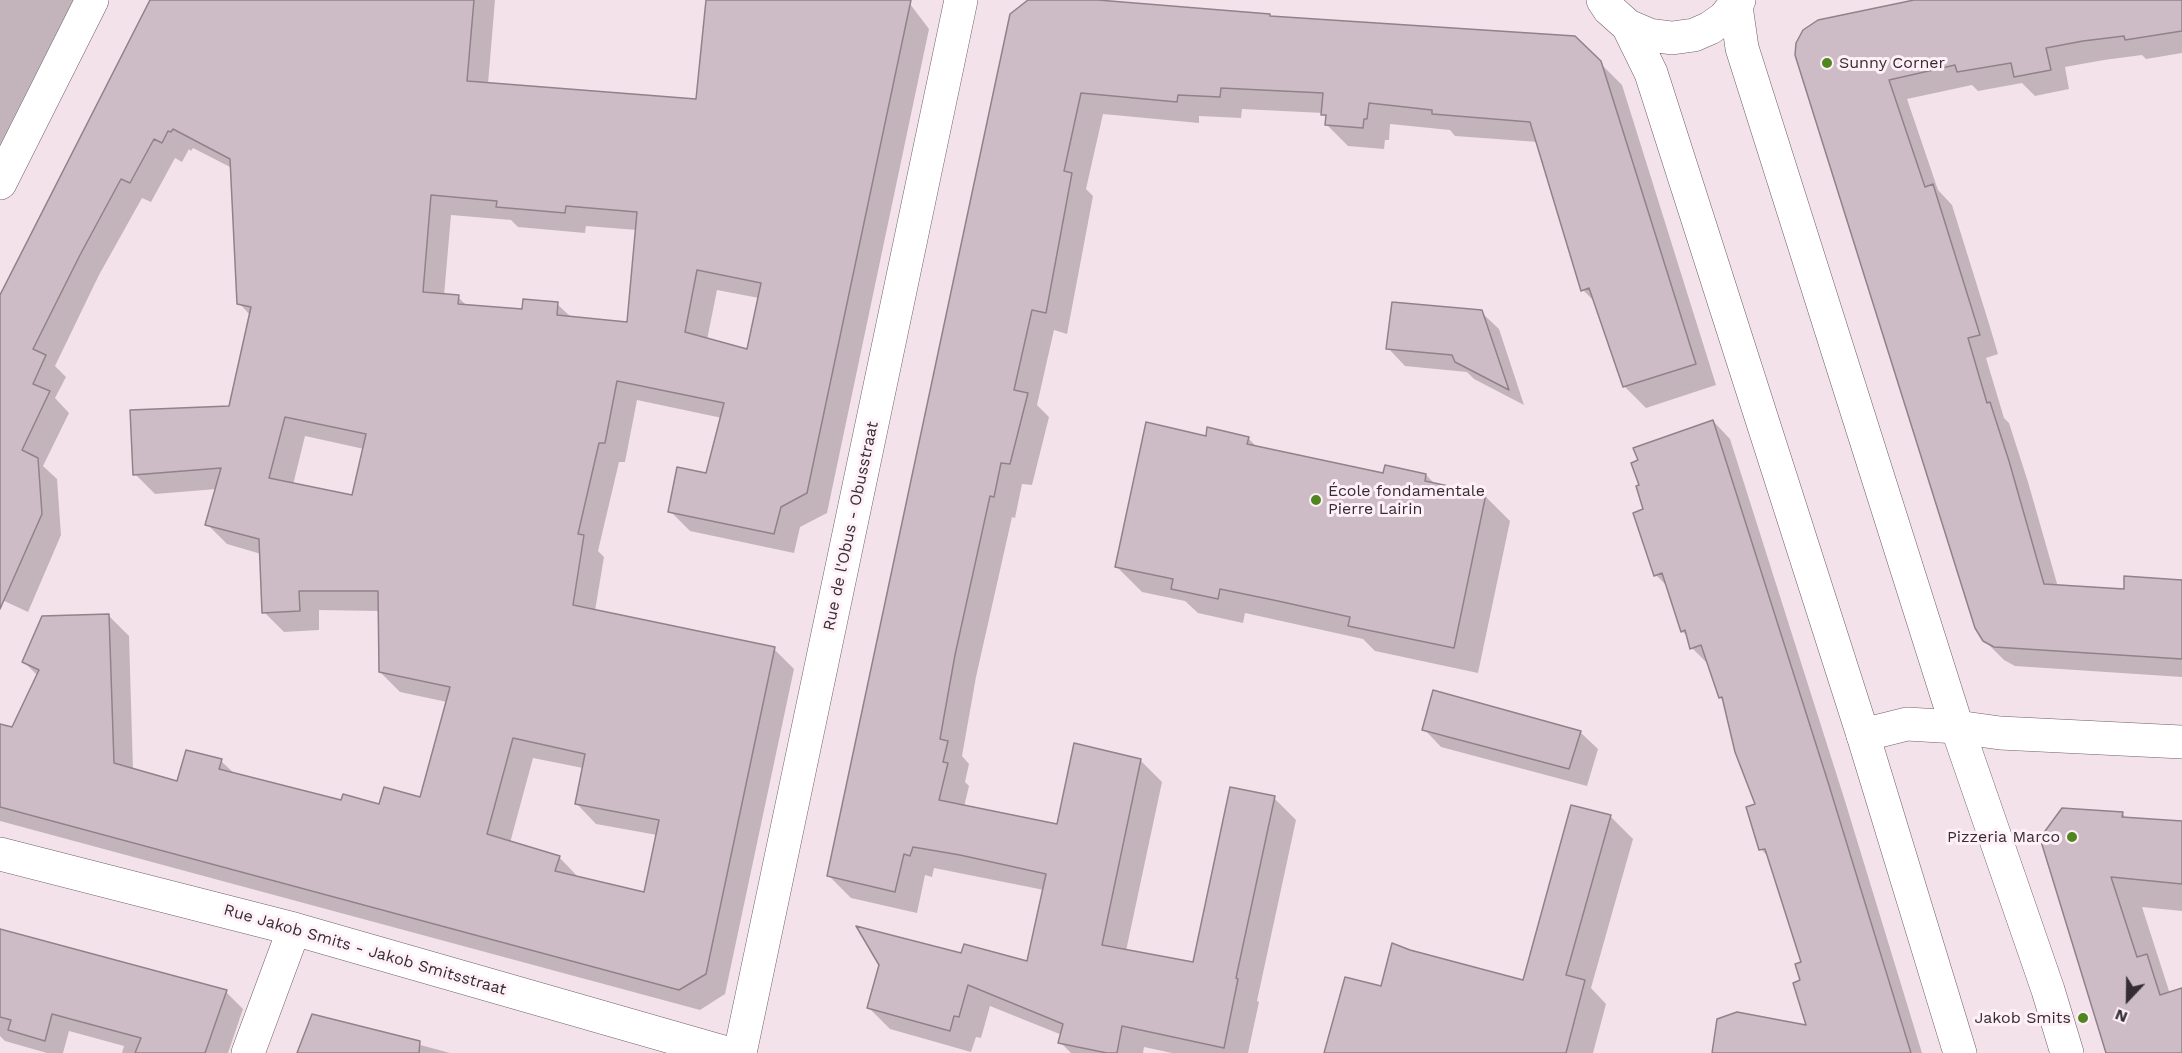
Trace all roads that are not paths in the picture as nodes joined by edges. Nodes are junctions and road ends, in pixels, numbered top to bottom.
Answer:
1 (92, 0) edge
2 (961, 0) edge
3 (1603, 0) edge
4 (1738, 3) edge
5 (1628, 26) junction
6 (0, 183) edge
7 (1957, 727) junction
8 (1863, 735) junction
9 (2182, 742) edge
10 (0, 854) edge
11 (294, 929) junction
12 (248, 1053) edge
13 (727, 1053) edge
14 (740, 1053) edge
15 (1960, 1053) edge
16 (2067, 1053) edge

1 - 6 street
2 - 14 street, Rue de l'Obus - Obusstraat
3 - 5 street
4 - 5 street
4 - 7 street
5 - 8 street
7 - 8 street
7 - 9 street
7 - 16 street
8 - 15 street
10 - 11 street, Rue Jakob Smits - Jakob Smitsstraat
11 - 12 street
11 - 13 street, Rue Jakob Smits - Jakob Smitsstraat

